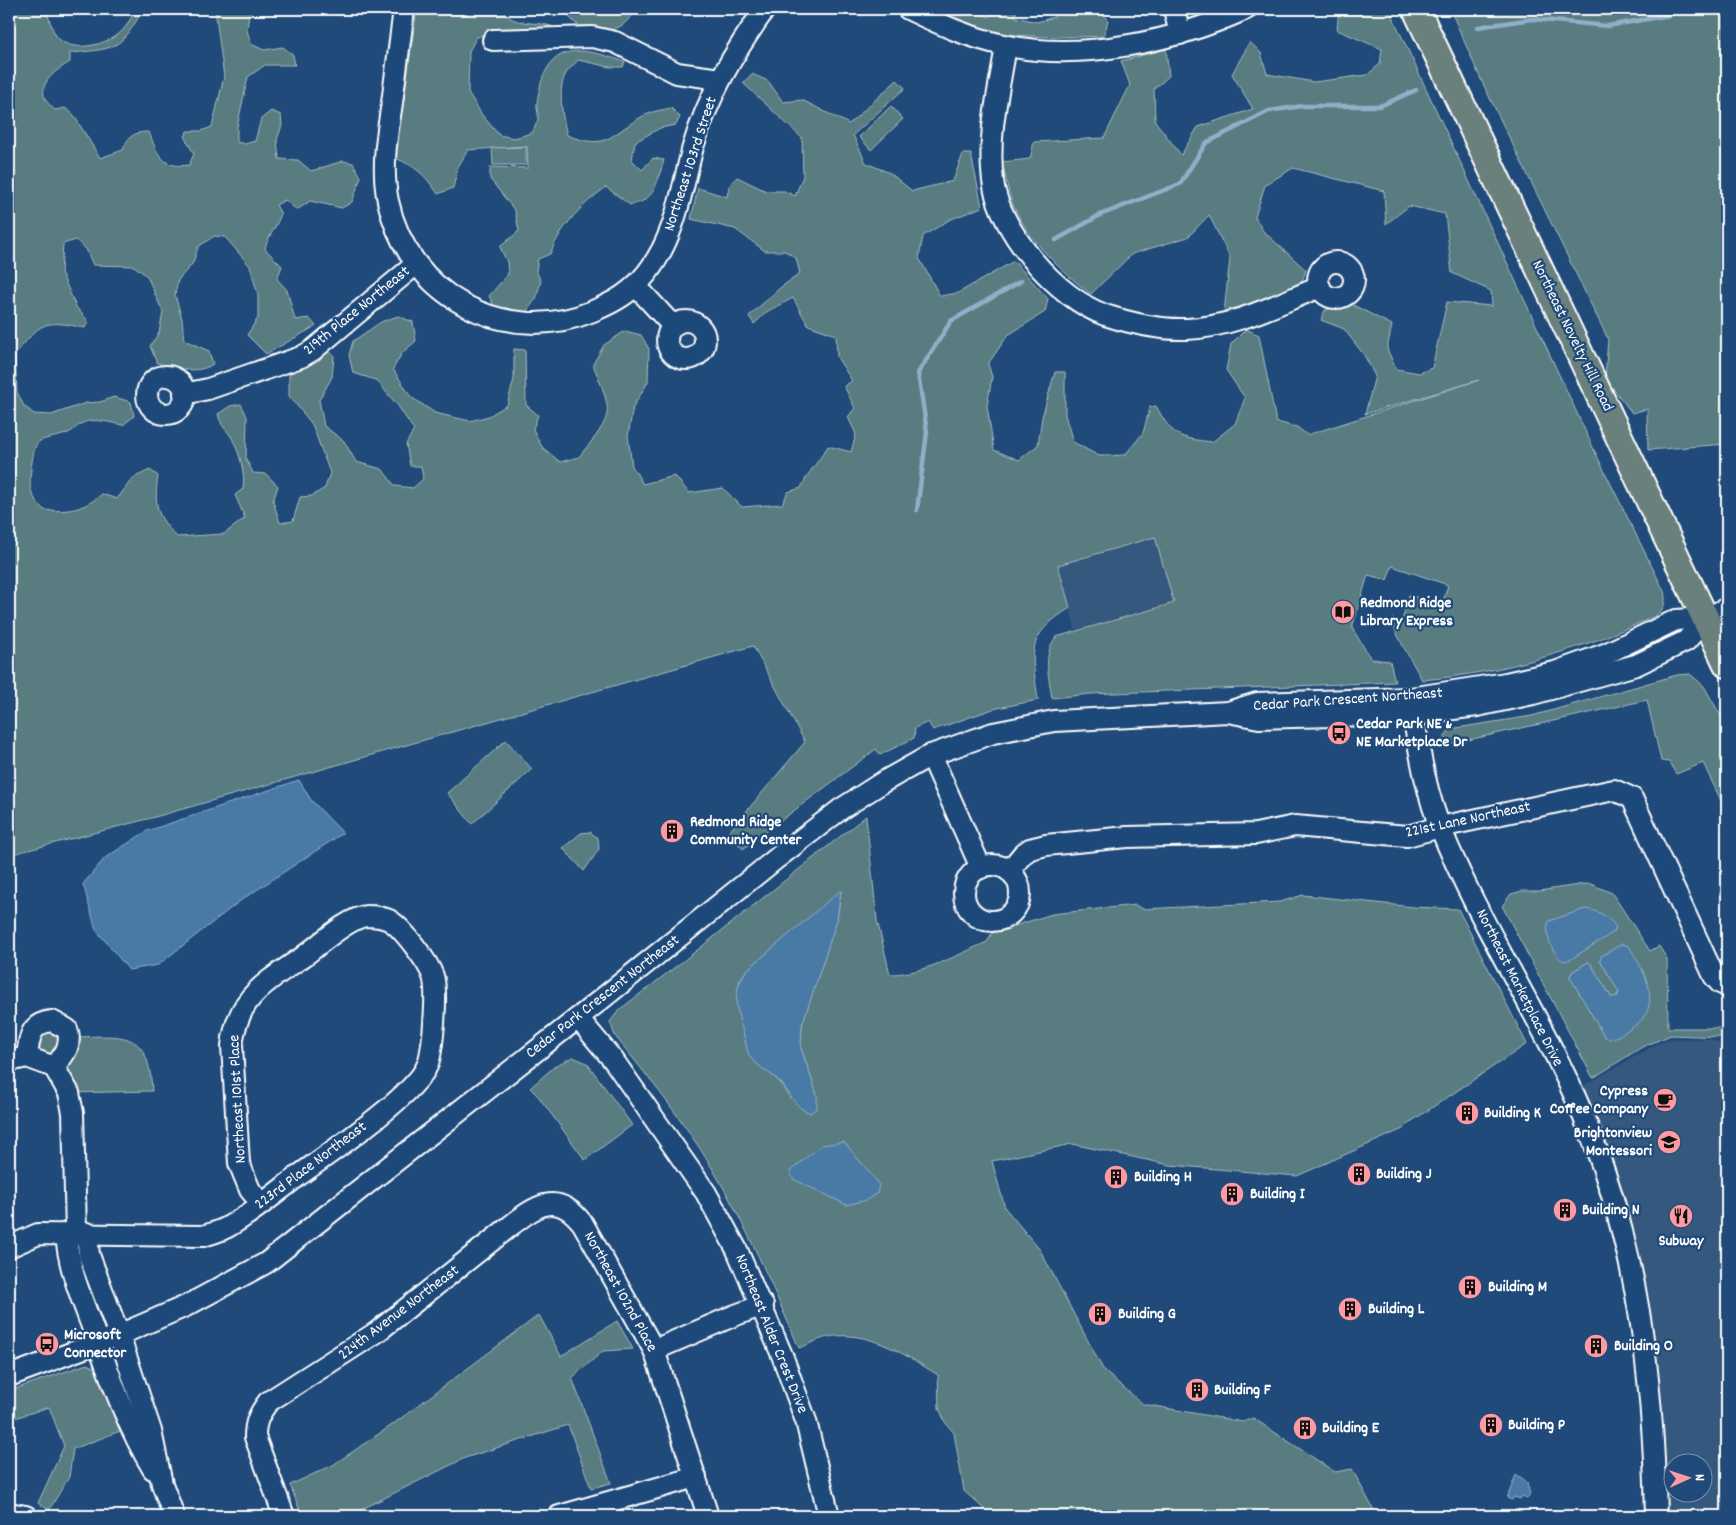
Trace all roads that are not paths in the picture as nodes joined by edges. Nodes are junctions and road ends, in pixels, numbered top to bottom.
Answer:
1 (404, 9) edge
2 (765, 9) edge
3 (908, 9) edge
4 (1174, 9) edge
5 (1246, 9) edge
6 (1416, 9) edge
7 (1180, 34) junction
8 (493, 40) dead end
9 (1006, 46) junction
10 (720, 79) junction
11 (415, 265) junction
12 (636, 286) junction
13 (1320, 287) dead end
14 (672, 325) dead end
15 (184, 394) dead end
16 (1716, 613) edge
17 (1727, 664) edge
18 (1411, 706) junction
19 (931, 755) junction
20 (1440, 827) junction
21 (981, 868) junction
22 (1009, 871) junction
23 (379, 916) joint
24 (1727, 986) edge
25 (578, 1018) junction
26 (18, 1059) edge
27 (54, 1067) junction
28 (547, 1203) joint
29 (262, 1204) junction
30 (76, 1233) junction
31 (9, 1246) edge
32 (763, 1305) junction
33 (119, 1335) junction
34 (98, 1343) junction
35 (654, 1350) junction
36 (9, 1376) edge
37 (696, 1478) junction
38 (162, 1484) junction
39 (9, 1513) edge
40 (26, 1516) edge
41 (174, 1516) edge
42 (284, 1516) edge
43 (559, 1516) edge
44 (708, 1516) edge
45 (829, 1516) edge
46 (1656, 1516) edge

1 - 11 street, Northeast 103rd Street
2 - 10 street, Northeast 103rd Street
3 - 9 street
4 - 7 street
5 - 7 street
6 - 16 main road, Northeast Novelty Hill Road
7 - 9 street
8 - 10 street
9 - 13 street
10 - 12 street, Northeast 103rd Street
11 - 12 street, Northeast 103rd Street
11 - 15 street, 219th Place Northeast
12 - 14 street
16 - 17 main road, Northeast Novelty Hill Road
16 - 18 street, Cedar Park Crescent Northeast
18 - 19 street, Cedar Park Crescent Northeast
18 - 20 street, Northeast Marketplace Drive
19 - 21 street
19 - 25 street, Cedar Park Crescent Northeast
20 - 22 street, 221st Lane Northeast
20 - 24 street, 221st Lane Northeast
20 - 46 street, Northeast Marketplace Drive
21 - 22 street
21 - 22 street
23 - 29 street, Northeast 101st Place
23 - 29 street, 223rd Place Northeast
25 - 32 street, Northeast Alder Crest Drive
25 - 33 street, Cedar Park Crescent Northeast
26 - 27 street
26 - 27 street
27 - 30 street
28 - 35 street, Northeast 102nd Place
28 - 42 street, 224th Avenue Northeast
29 - 30 street, 223rd Place Northeast
30 - 31 street, 223rd Place Northeast
30 - 33 street
30 - 34 street
32 - 35 street
32 - 45 street, Northeast Alder Crest Drive
33 - 34 street, Cedar Park Crescent Northeast
33 - 38 street
34 - 36 street, Cedar Park Crescent Northeast
34 - 38 street
35 - 37 street, Northeast 102nd Place
37 - 43 street
37 - 44 street, Northeast 102nd Place
38 - 41 street
39 - 40 street

